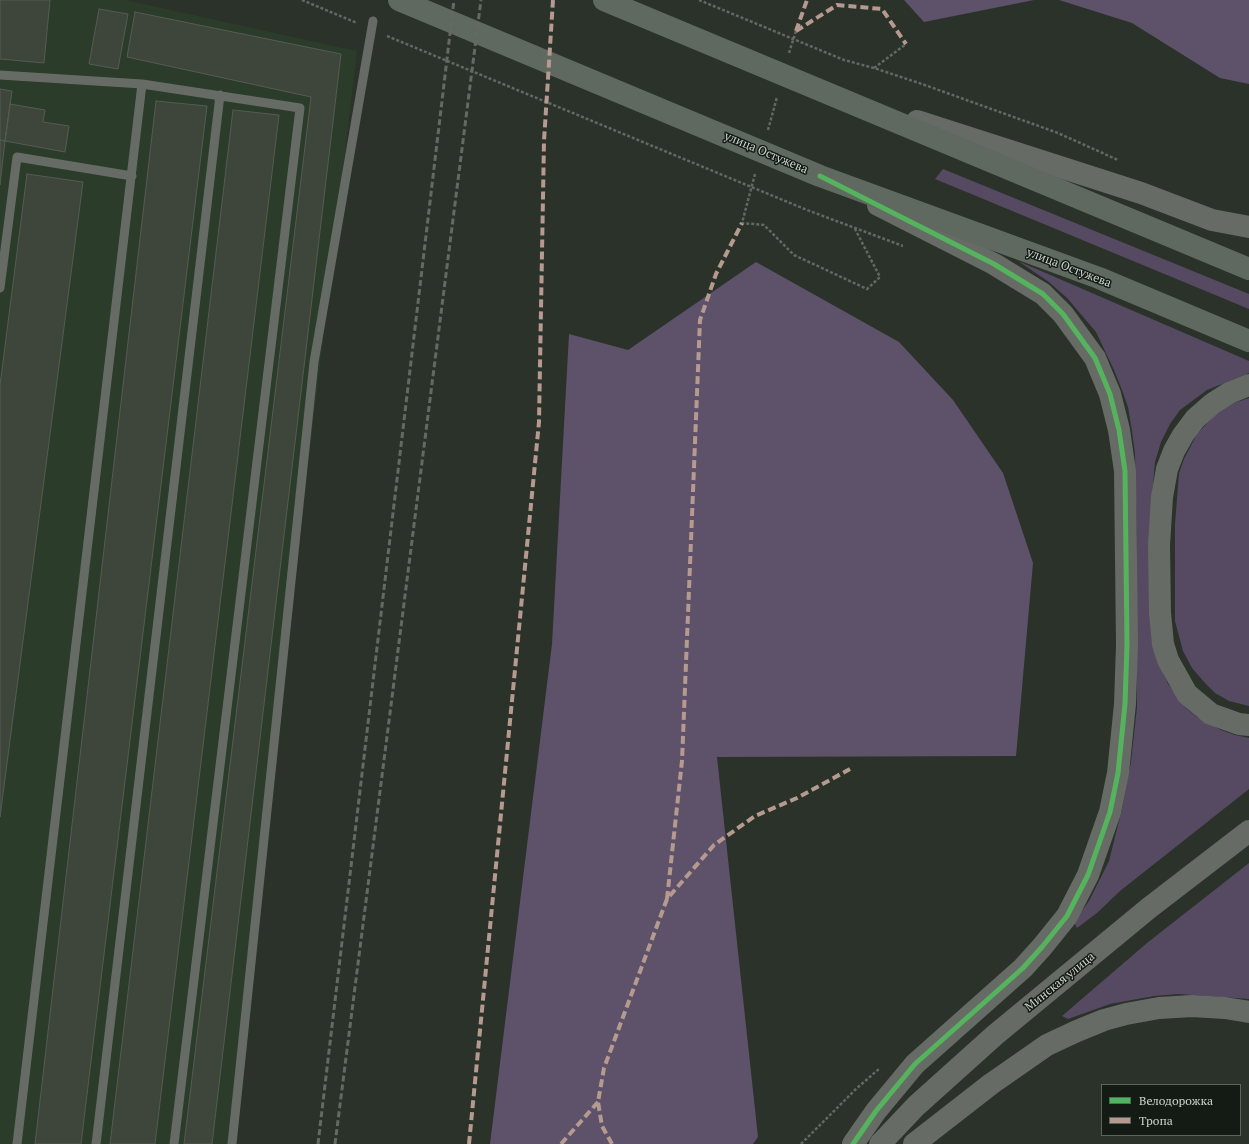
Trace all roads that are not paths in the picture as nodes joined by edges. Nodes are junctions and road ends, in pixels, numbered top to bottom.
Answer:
1 (399, 0) edge
2 (604, 0) edge
3 (374, 21) dead end
4 (0, 75) edge
5 (142, 84) junction
6 (220, 95) junction
7 (834, 95) junction
8 (132, 176) junction
9 (820, 176) junction
10 (1249, 228) edge
11 (1249, 269) edge
12 (0, 288) edge
13 (1249, 341) edge
14 (1249, 385) edge
15 (1249, 725) edge
16 (1249, 831) edge
17 (1249, 1012) edge
18 (17, 1144) edge
19 (96, 1144) edge
20 (174, 1144) edge
21 (232, 1144) edge
22 (853, 1144) edge
23 (880, 1144) edge
24 (914, 1144) edge

1 - 9 main road, улица Остужева
2 - 7 main road
3 - 21 lane
4 - 5 lane
5 - 6 lane
5 - 8 lane
6 - 19 lane
6 - 20 lane
7 - 10 street
7 - 11 main road
8 - 12 lane
8 - 18 lane
9 - 13 main road, улица Остужева
9 - 22 street
14 - 15 street
16 - 23 street, Минская улица
17 - 24 street

